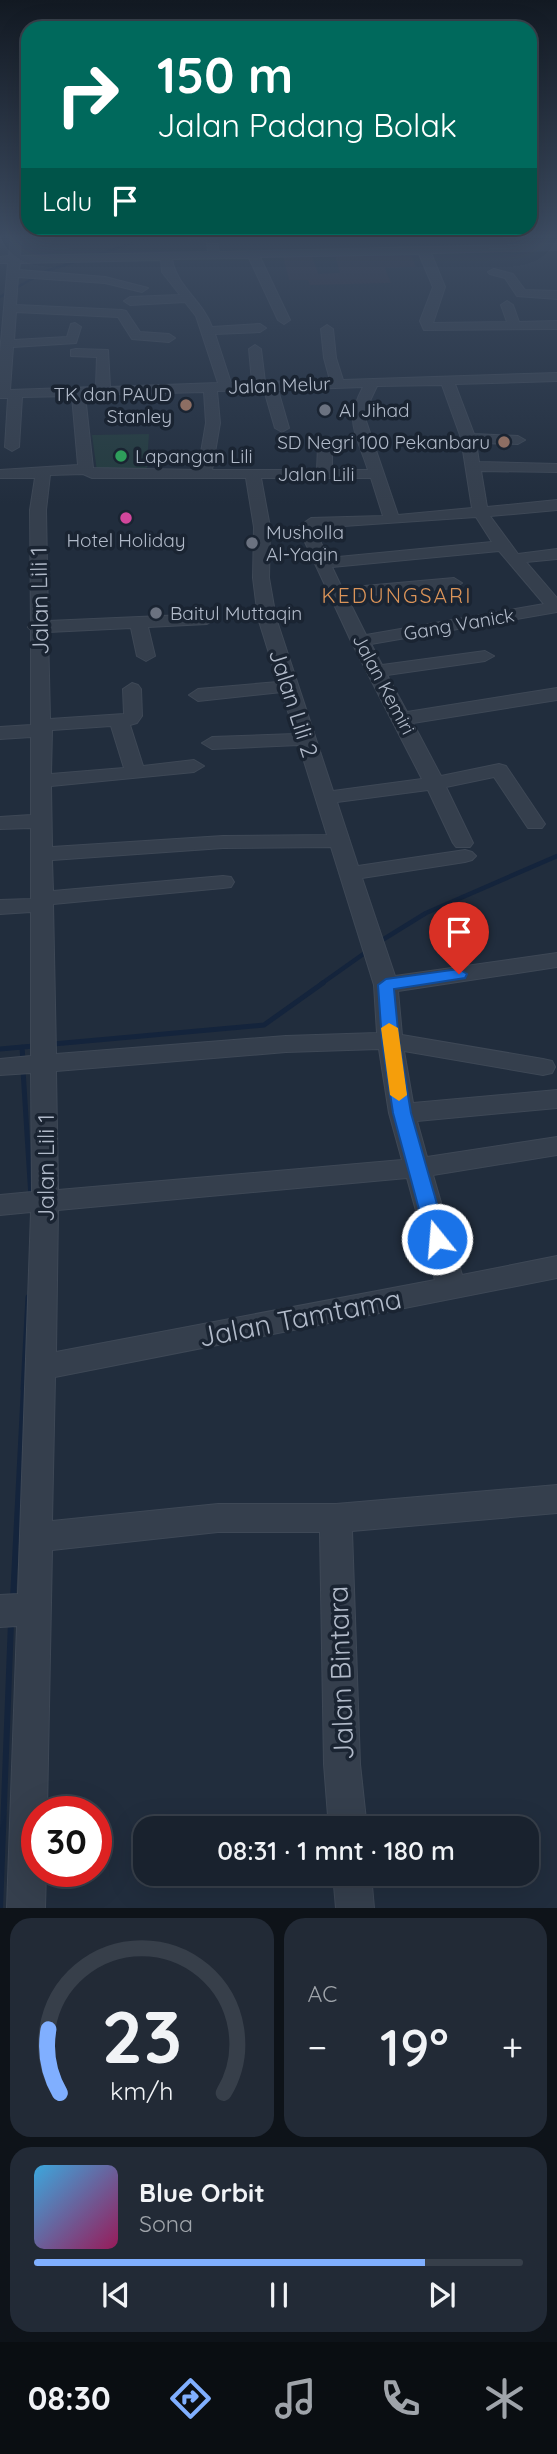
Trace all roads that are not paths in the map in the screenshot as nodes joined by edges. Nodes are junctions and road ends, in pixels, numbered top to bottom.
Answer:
1 (7, 326) edge
2 (129, 326) edge
3 (205, 326) edge
4 (430, 326) edge
5 (511, 326) edge
6 (75, 327) dead end
7 (260, 328) dead end
8 (327, 328) dead end
9 (207, 331) junction
10 (169, 338) dead end
11 (7, 344) junction
12 (255, 349) dead end
13 (76, 353) dead end
14 (557, 377) edge
15 (447, 381) junction
16 (372, 383) junction
17 (338, 384) junction
18 (264, 386) junction
19 (218, 387) junction
20 (103, 390) junction
21 (78, 391) junction
22 (6, 394) edge
23 (282, 428) dead end
24 (468, 438) junction
25 (518, 440) dead end
26 (325, 446) dead end
27 (12, 447) dead end
28 (473, 466) junction
29 (557, 468) edge
30 (86, 469) junction
31 (0, 474) edge
32 (253, 474) junction
33 (324, 474) junction
34 (375, 474) junction
35 (204, 475) junction
36 (42, 480) junction
37 (11, 488) dead end
38 (557, 505) edge
39 (480, 512) junction
40 (392, 520) junction
41 (509, 552) junction
42 (557, 554) edge
43 (323, 563) junction
44 (454, 583) dead end
45 (337, 593) junction
46 (557, 606) edge
47 (207, 619) dead end
48 (139, 624) junction
49 (37, 627) junction
50 (360, 641) junction
51 (146, 656) dead end
52 (485, 656) dead end
53 (376, 671) junction
54 (289, 686) junction
55 (132, 689) dead end
56 (557, 694) edge
57 (198, 695) dead end
58 (402, 719) junction
59 (119, 722) junction
60 (42, 727) junction
61 (0, 733) edge
62 (306, 739) junction
63 (212, 743) dead end
64 (194, 766) dead end
65 (135, 773) junction
66 (42, 781) junction
67 (436, 783) junction
68 (324, 798) junction
69 (42, 821) junction
70 (0, 823) edge
71 (535, 824) dead end
72 (338, 841) junction
73 (43, 854) junction
74 (348, 873) junction
75 (223, 882) dead end
76 (43, 902) junction
77 (0, 908) edge
78 (557, 960) edge
79 (386, 985) junction
80 (390, 1041) junction
81 (41, 1054) junction
82 (0, 1067) edge
83 (543, 1067) dead end
84 (557, 1099) edge
85 (402, 1113) junction
86 (557, 1146) edge
87 (416, 1168) junction
88 (21, 1203) edge
89 (557, 1266) edge
90 (451, 1286) junction
91 (42, 1367) junction
92 (557, 1499) edge
93 (336, 1518) junction
94 (36, 1537) junction
95 (18, 1610) edge
96 (347, 1816) edge
97 (353, 1886) edge
98 (26, 1908) edge
99 (355, 1908) edge

1 - 11 street
2 - 10 street
3 - 9 street
4 - 5 street
6 - 11 street
7 - 9 street
8 - 17 street
9 - 19 street
11 - 22 street
12 - 18 street
13 - 20 street
14 - 15 street, Jalan Melur
15 - 16 street, Jalan Melur
15 - 24 street
16 - 17 street, Jalan Melur
16 - 34 street
17 - 18 street, Jalan Melur
18 - 19 street, Jalan Melur
18 - 23 street
19 - 20 street, Jalan Melur
19 - 35 street
20 - 21 street, Jalan Melur
21 - 22 street, Jalan Melur
21 - 30 street
22 - 27 street
24 - 25 street
24 - 28 street
26 - 33 street
28 - 29 street
28 - 39 street
30 - 35 street, Jalan Lili
30 - 36 street
31 - 36 street
32 - 33 street, Jalan Lili
32 - 35 street, Jalan Lili
32 - 54 street, Jalan Lili 2
33 - 34 street, Jalan Lili
34 - 40 street
36 - 37 street
36 - 49 street, Jalan Lili 1
38 - 39 street, Jalan Kemiri
39 - 40 street, Jalan Kemiri
39 - 41 street
40 - 43 street, Jalan Kemiri
41 - 42 street
41 - 43 street
41 - 46 street
43 - 45 street, Jalan Kemiri
44 - 45 street
45 - 50 street, Jalan Kemiri
46 - 50 street, Gang Vanick
47 - 48 street
48 - 49 street
48 - 51 street
49 - 60 street, Jalan Lili 1
50 - 53 street, Jalan Kemiri
52 - 53 street
53 - 58 street, Jalan Kemiri
54 - 57 street
54 - 62 street, Jalan Lili 2
55 - 59 street
56 - 58 street
58 - 67 street, Jalan Kemiri
59 - 60 street
59 - 65 street
60 - 61 street
60 - 66 street, Jalan Lili 1
62 - 63 street
62 - 68 street, Jalan Lili 2
64 - 65 street
65 - 66 street
66 - 69 street, Jalan Lili 1
67 - 68 street
67 - 71 street
67 - 74 street, Jalan Kemiri
68 - 72 street, Jalan Lili 2
69 - 70 street
69 - 73 street, Jalan Lili 1
72 - 73 street
72 - 74 street, Jalan Lili 2
73 - 76 street, Jalan Lili 1
74 - 79 street, Jalan Lili 2
75 - 76 street
76 - 77 street
76 - 81 street, Jalan Lili 1
78 - 79 street
79 - 80 street
80 - 81 street
80 - 83 street
80 - 85 street
81 - 82 street
81 - 88 street, Jalan Lili 1
84 - 85 street
85 - 87 street
86 - 87 street
87 - 88 street
87 - 90 street
88 - 91 street, Jalan Lili 1
89 - 90 street, Jalan Tamtama
90 - 91 street, Jalan Tamtama
91 - 94 street, Jalan Lili 1
92 - 93 street
93 - 94 street
93 - 96 street, Jalan Bintara
94 - 95 street, Jalan Lili 1
95 - 98 street, Jalan Lili 1
97 - 99 street

